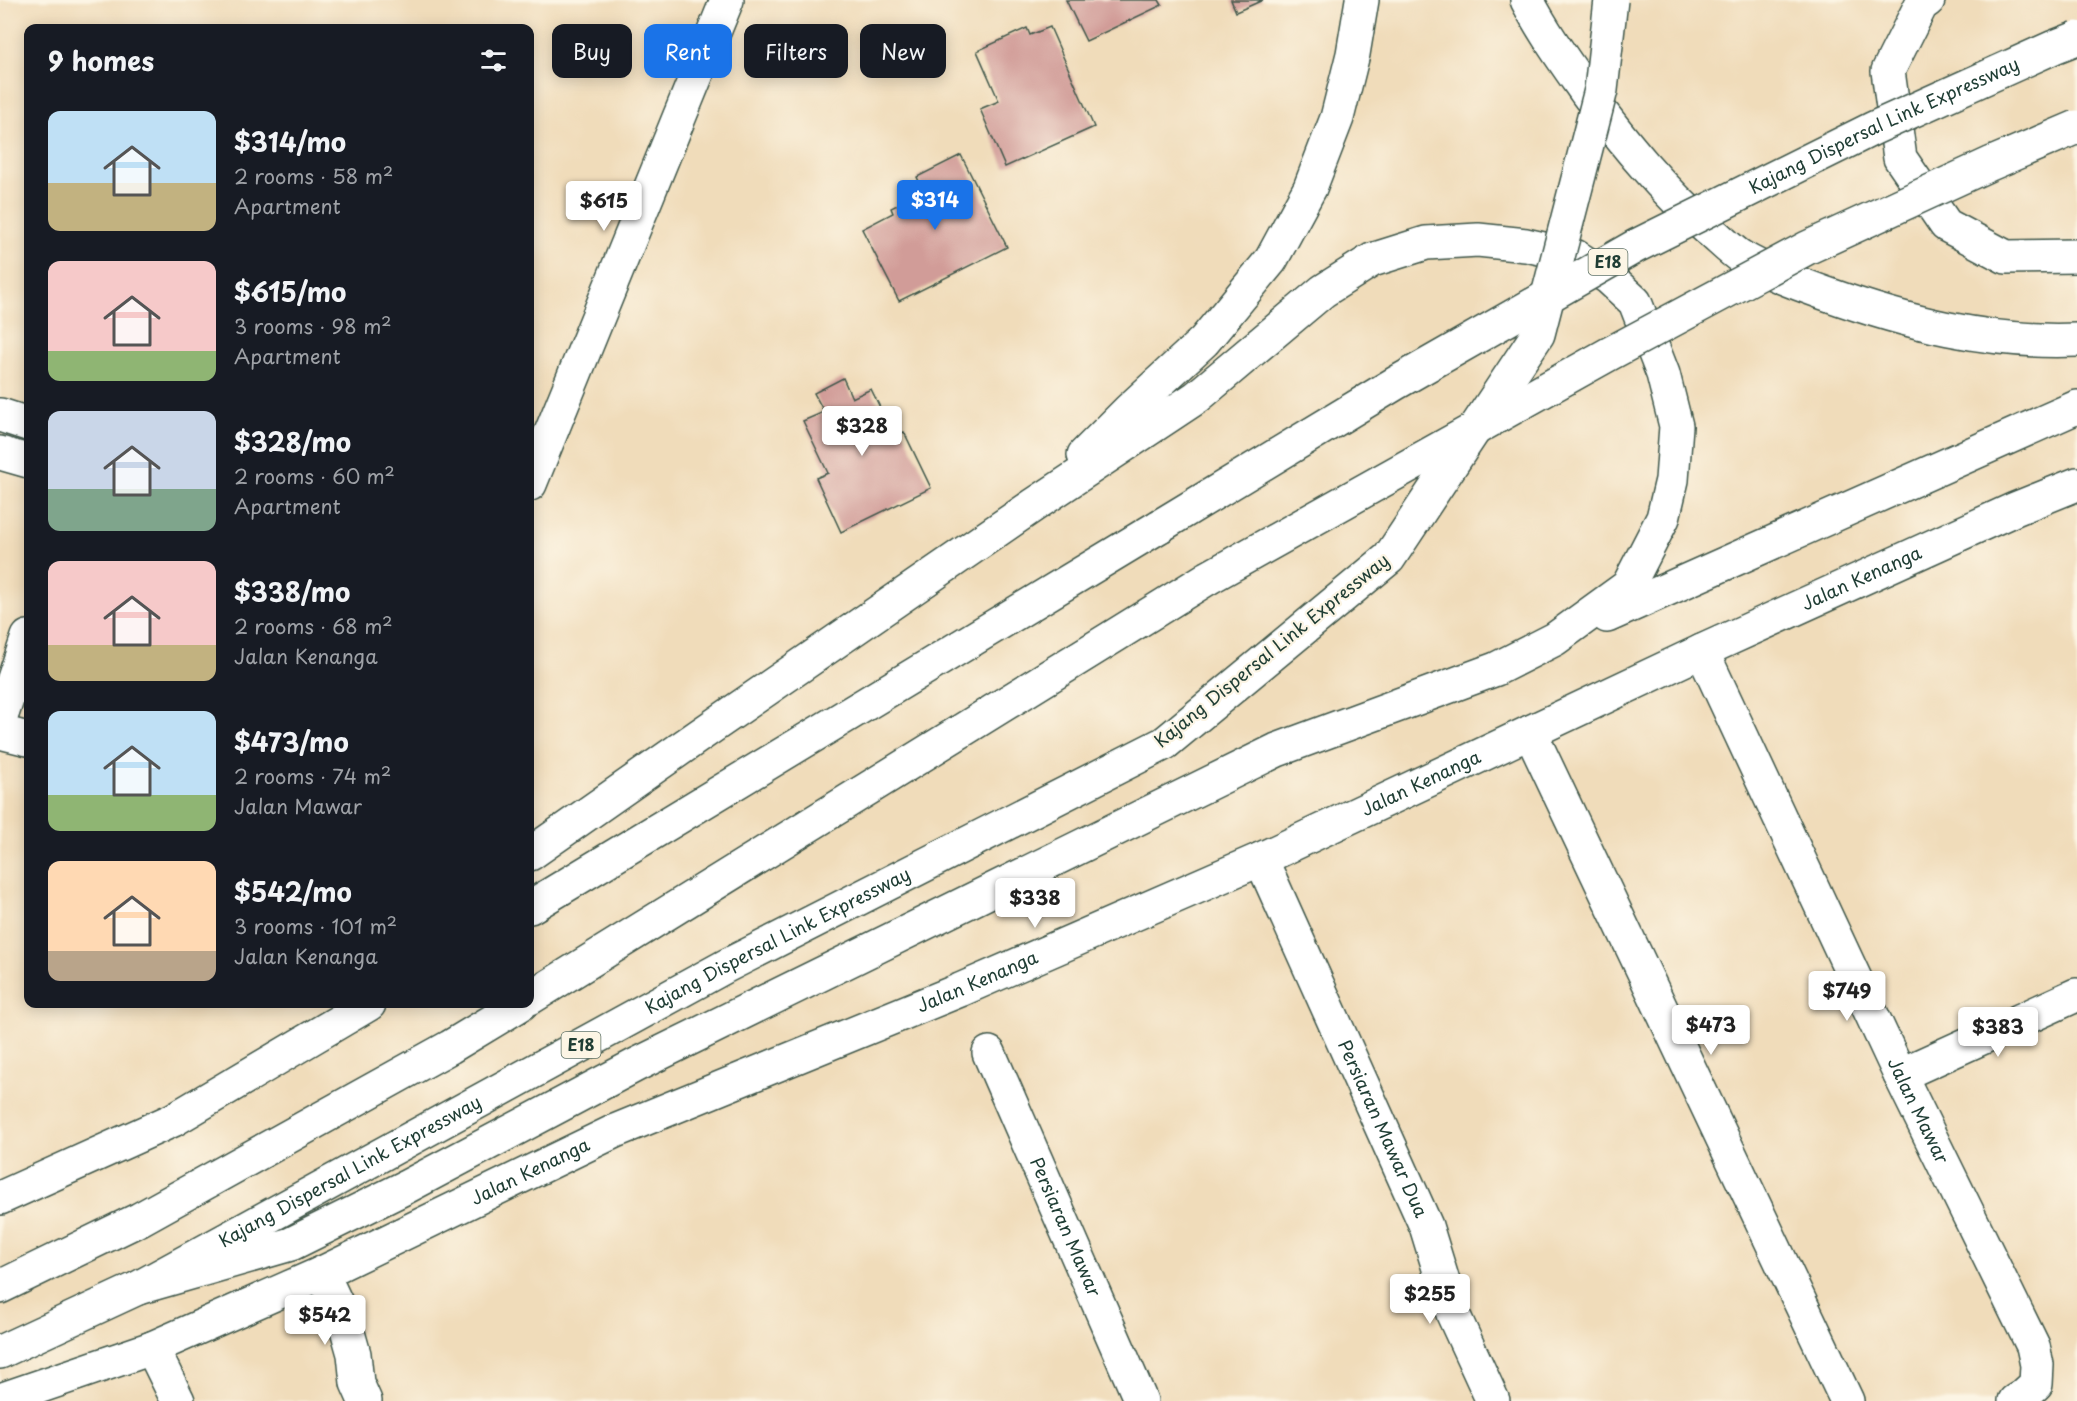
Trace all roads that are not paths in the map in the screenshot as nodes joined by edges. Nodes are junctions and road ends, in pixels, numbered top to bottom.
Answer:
1 (726, 0) edge
2 (1362, 0) edge
3 (1527, 0) edge
4 (1611, 0) edge
5 (1928, 0) edge
6 (2077, 38) edge
7 (2077, 127) edge
8 (2077, 256) edge
9 (2077, 340) edge
10 (2077, 407) edge
11 (0, 415) edge
12 (24, 423) edge
13 (0, 453) edge
14 (24, 460) edge
15 (534, 474) edge
16 (2077, 484) edge
17 (1034, 505) junction
18 (1555, 639) junction
19 (24, 649) edge
20 (1702, 651) junction
21 (0, 720) edge
22 (0, 732) edge
23 (1530, 732) junction
24 (24, 738) edge
25 (534, 851) edge
26 (1262, 859) junction
27 (534, 905) edge
28 (534, 996) edge
29 (2076, 996) edge
30 (362, 1008) edge
31 (514, 1008) edge
32 (989, 1053) dead end
33 (1900, 1075) junction
34 (0, 1198) edge
35 (322, 1273) junction
36 (0, 1287) edge
37 (138, 1288) junction
38 (152, 1348) junction
39 (0, 1352) edge
40 (0, 1400) edge
41 (178, 1401) edge
42 (365, 1401) edge
43 (1141, 1401) edge
44 (1493, 1401) edge
45 (1847, 1401) edge
46 (2015, 1401) edge

1 - 15 main road
2 - 17 main road
3 - 9 main road
4 - 37 main road, Kajang Dispersal Link Expressway / E18, bridge
5 - 8 main road
6 - 27 main road, Kajang Dispersal Link Expressway / E18, bridge
7 - 28 main road, bridge
10 - 18 main road
11 - 12 main road
13 - 14 main road
16 - 20 main road, Jalan Kenanga
17 - 18 main road
17 - 25 main road
18 - 37 main road
19 - 21 main road
20 - 23 main road, Jalan Kenanga
20 - 33 main road, Jalan Mawar
22 - 24 main road
23 - 26 main road, Jalan Kenanga
23 - 45 main road
26 - 35 main road, Jalan Kenanga
26 - 44 main road, Persiaran Mawar Dua
29 - 33 main road
30 - 34 main road
31 - 36 main road
32 - 43 main road, Persiaran Mawar
33 - 46 main road, Jalan Mawar
35 - 38 main road, Jalan Kenanga
35 - 42 main road
37 - 39 main road, Kajang Dispersal Link Expressway / E18
38 - 40 main road, Jalan Kenanga
38 - 41 main road

